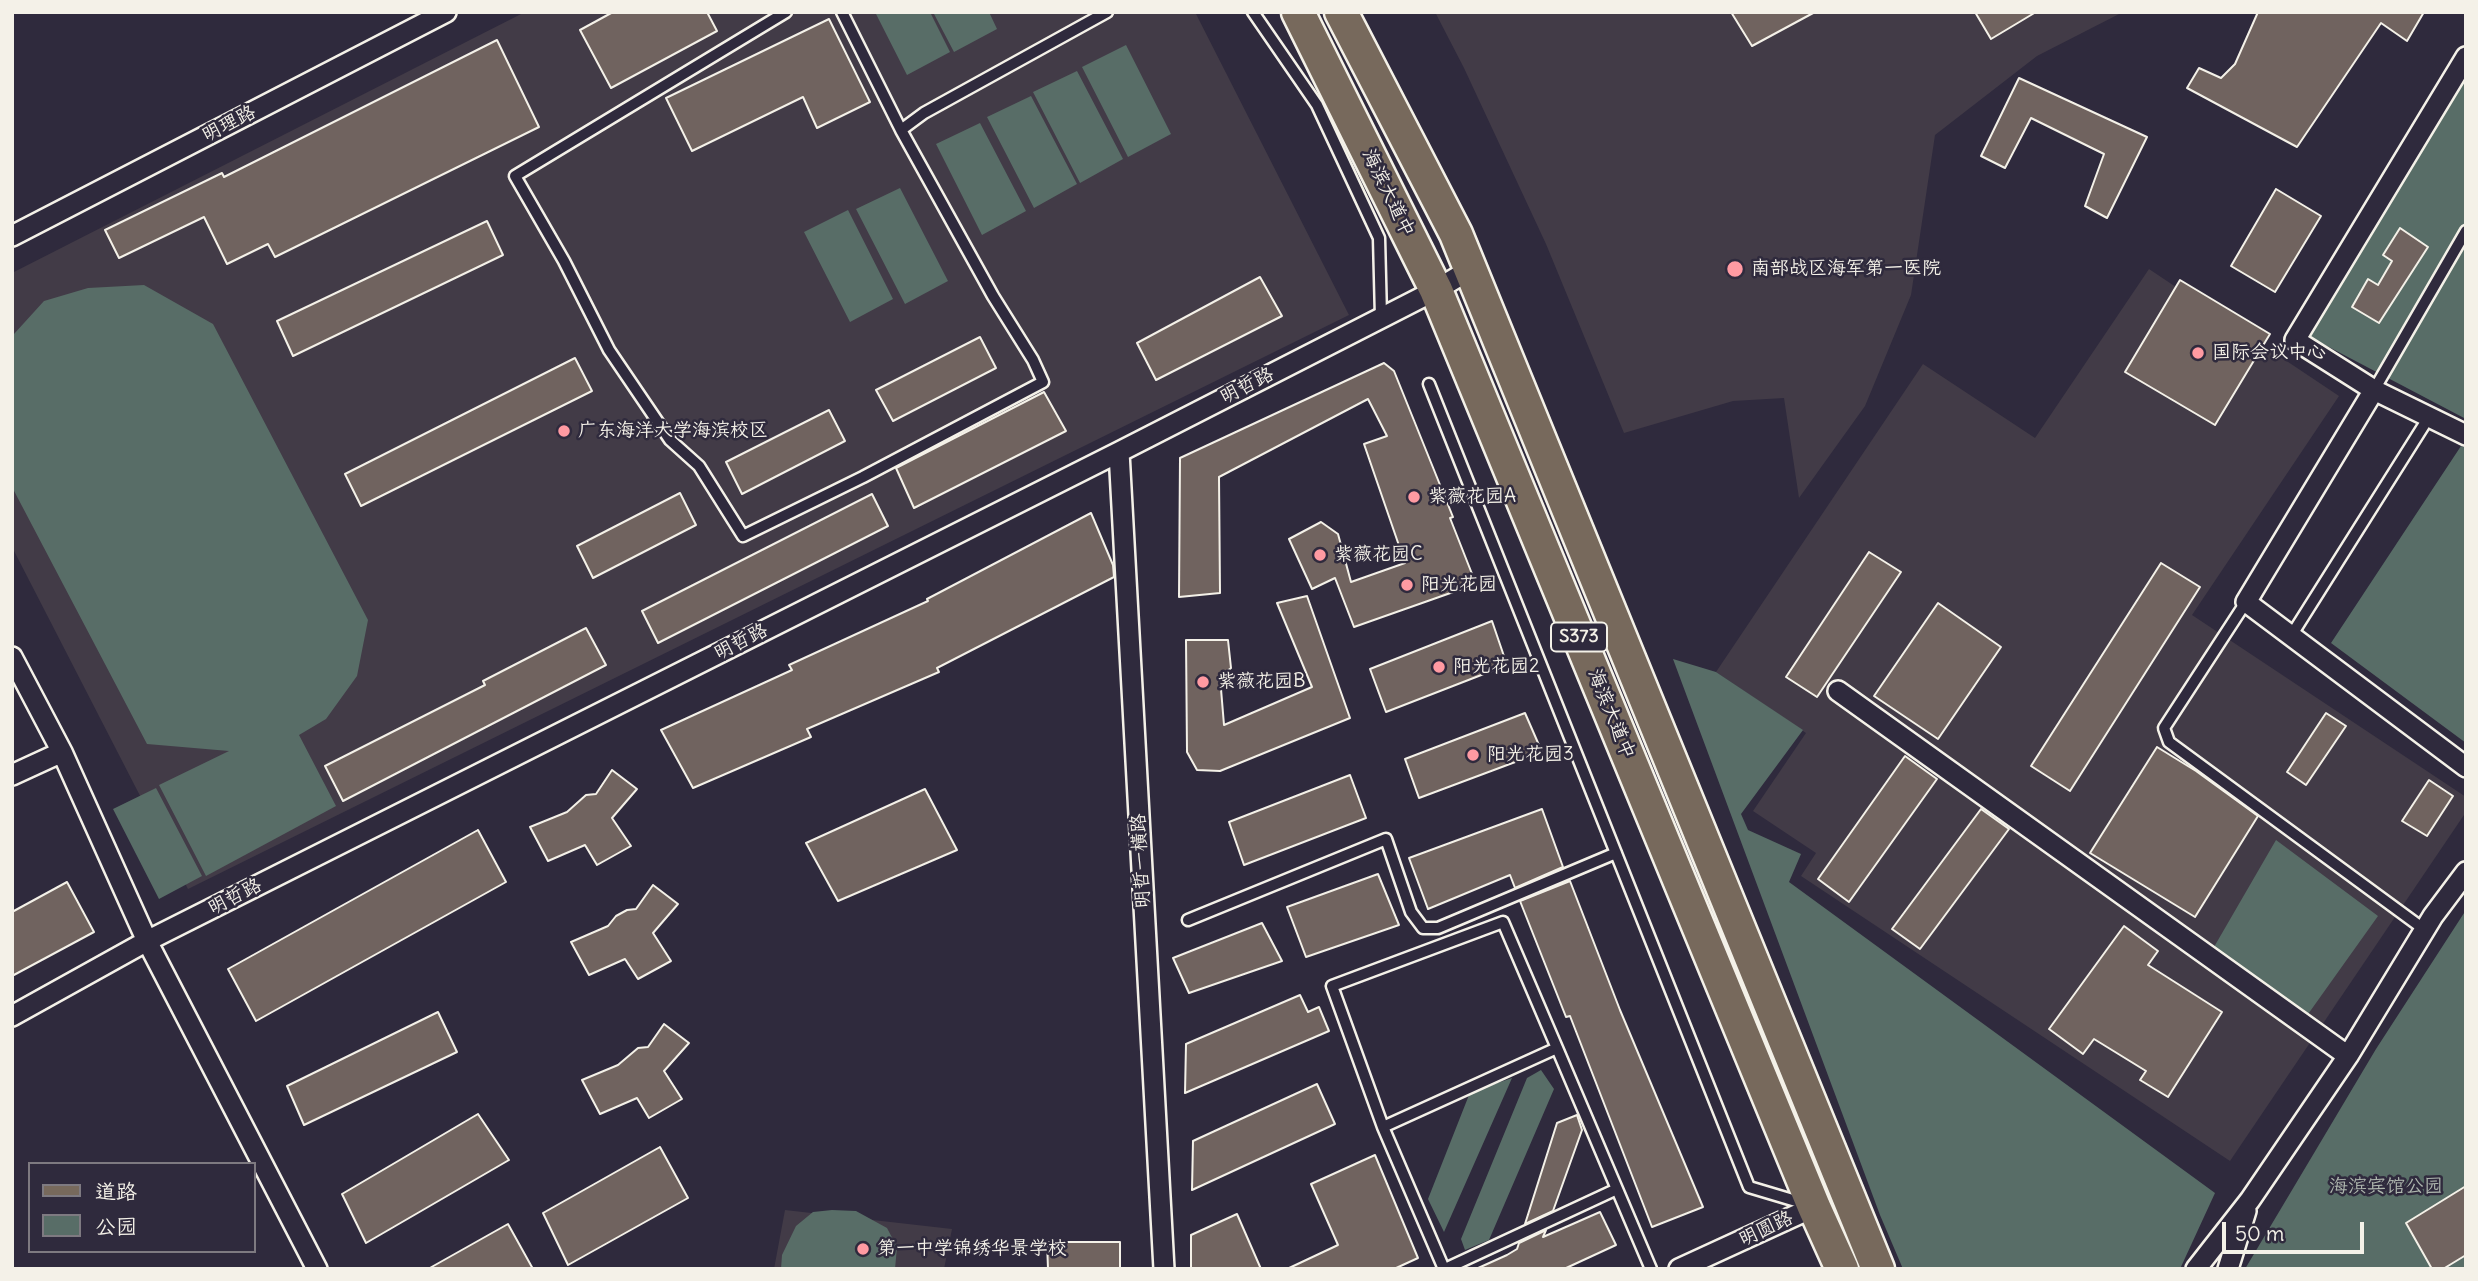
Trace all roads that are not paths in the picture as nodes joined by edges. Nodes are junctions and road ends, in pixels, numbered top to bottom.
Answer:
1 (446, 12) edge
2 (786, 12) edge
3 (842, 12) edge
4 (1107, 12) edge
5 (1253, 12) edge
6 (1298, 12) edge
7 (1341, 12) edge
8 (2466, 57) edge
9 (901, 130) junction
10 (2466, 231) edge
11 (12, 236) edge
12 (1471, 270) junction
13 (1436, 290) junction
14 (1381, 317) junction
15 (1429, 384) dead end
16 (2374, 390) junction
17 (2429, 417) junction
18 (2464, 430) edge
19 (1119, 453) junction
20 (2246, 602) junction
21 (2291, 636) junction
22 (12, 657) edge
23 (1838, 691) dead end
24 (62, 752) junction
25 (2466, 766) edge
26 (12, 775) edge
27 (1616, 853) junction
28 (2466, 872) edge
29 (1188, 920) dead end
30 (2425, 930) junction
31 (147, 941) junction
32 (12, 1016) edge
33 (1557, 1048) junction
34 (2348, 1056) junction
35 (1383, 1127) junction
36 (1617, 1189) junction
37 (2250, 1200) junction
38 (1814, 1207) junction
39 (317, 1269) edge
40 (1164, 1269) edge
41 (1445, 1269) edge
42 (1651, 1269) edge
43 (1679, 1269) edge
44 (1842, 1269) edge
45 (1878, 1269) edge
46 (2196, 1269) edge
47 (2228, 1269) edge

1 - 11 street, 明理路
2 - 9 lane
3 - 9 lane
4 - 9 lane
5 - 14 lane
6 - 13 main road, 海滨大道中 / S373
7 - 12 main road, 海滨大道中 / S373
8 - 16 street
10 - 16 lane
12 - 13 street, 明哲路
12 - 45 main road, 海滨大道中 / S373
13 - 14 street, 明哲路
13 - 38 main road, 海滨大道中 / S373
14 - 19 street, 明哲路
15 - 27 lane
16 - 17 street
16 - 20 street
17 - 18 street
17 - 21 lane
19 - 31 street, 明哲路
19 - 40 street, 明哲一横路
20 - 21 street
20 - 30 lane
21 - 25 street
22 - 24 street
23 - 34 street
24 - 26 street
24 - 31 street
27 - 29 lane
27 - 38 lane
28 - 30 street
30 - 34 street
31 - 32 street, 明哲路
31 - 39 street
33 - 35 lane
33 - 35 lane
33 - 36 lane
34 - 37 street
35 - 41 lane
36 - 41 lane
36 - 42 lane
37 - 46 street
37 - 47 street
38 - 43 street, 明圆路
38 - 44 main road, 海滨大道中 / S373

